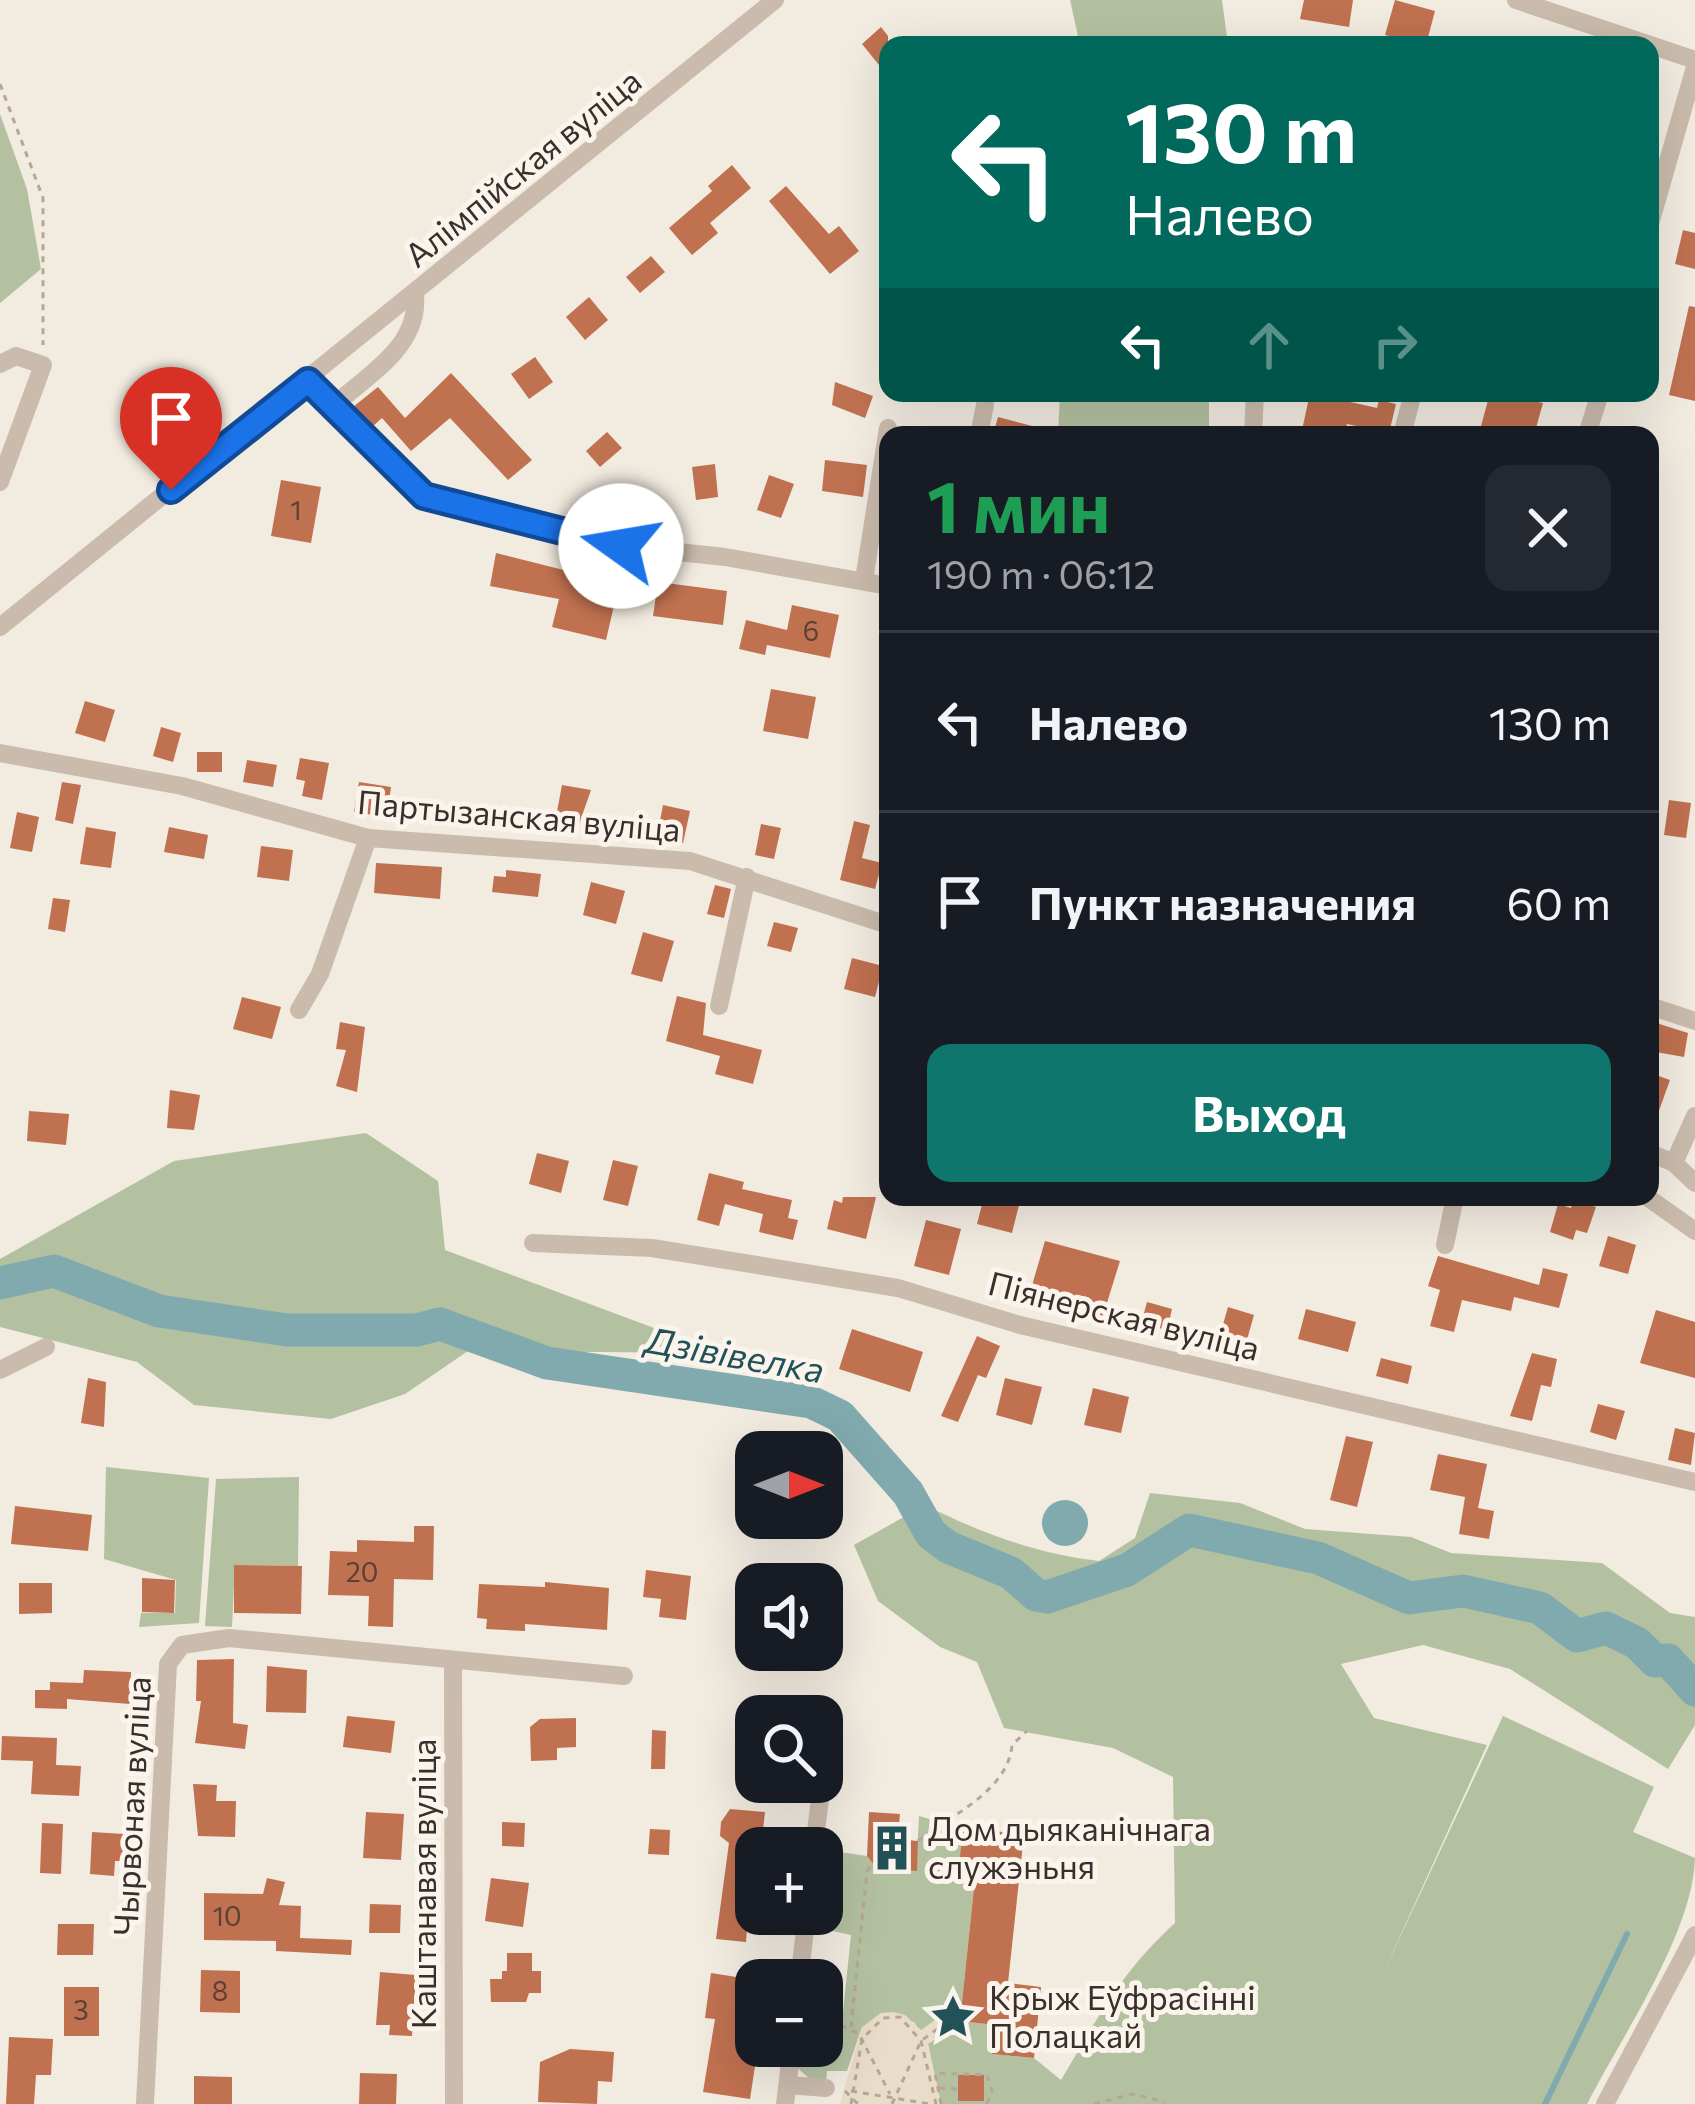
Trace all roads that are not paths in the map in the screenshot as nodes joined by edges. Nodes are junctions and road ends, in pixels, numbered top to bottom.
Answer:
1 (776, 0) edge
2 (1516, 0) edge
3 (1618, 36) edge
4 (1659, 50) edge
5 (1695, 63) edge
6 (1659, 188) edge
7 (415, 295) junction
8 (0, 364) edge
9 (308, 381) junction
10 (985, 405) dead end
11 (333, 406) junction
12 (981, 426) edge
13 (0, 482) edge
14 (879, 485) edge
15 (864, 580) junction
16 (879, 584) edge
17 (0, 627) edge
18 (0, 753) edge
19 (368, 838) junction
20 (747, 878) junction
21 (879, 922) edge
22 (719, 1006) dead end
23 (1659, 1009) edge
24 (299, 1010) dead end
25 (1695, 1021) edge
26 (1695, 1115) edge
27 (1659, 1156) edge
28 (1674, 1162) junction
29 (1695, 1183) edge
30 (1453, 1206) edge
31 (1659, 1206) edge
32 (1695, 1231) edge
33 (533, 1243) dead end
34 (1444, 1245) dead end
35 (46, 1347) dead end
36 (0, 1370) edge
37 (1695, 1482) edge
38 (453, 1663) junction
39 (624, 1676) dead end
40 (1695, 1935) edge
41 (826, 2088) dead end
42 (786, 2094) edge
43 (145, 2104) edge
44 (454, 2104) edge
45 (1605, 2104) edge

1 - 7 street, Алімпійская вуліца
2 - 3 street
4 - 5 street
5 - 6 street
7 - 9 street, Алімпійская вуліца
7 - 11 street
8 - 13 street
9 - 11 street
9 - 17 street, Алімпійская вуліца
10 - 12 street
11 - 15 street
14 - 15 street
15 - 16 street
18 - 19 street, Партызанская вуліца
19 - 20 street, Партызанская вуліца
19 - 24 street
20 - 21 street, Партызанская вуліца
20 - 22 street
23 - 25 street
26 - 28 street
27 - 28 street
28 - 29 street
30 - 34 street
31 - 32 street
33 - 37 street, Піянерская вуліца
35 - 36 street
38 - 39 street, Чырвоная вуліца
38 - 43 street, Чырвоная вуліца
38 - 44 street, Каштанавая вуліца
40 - 45 street
41 - 42 street

